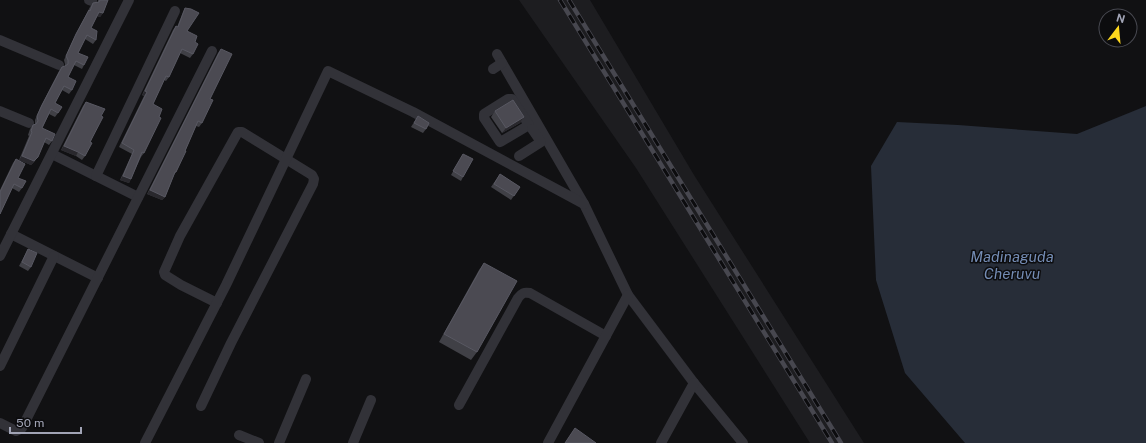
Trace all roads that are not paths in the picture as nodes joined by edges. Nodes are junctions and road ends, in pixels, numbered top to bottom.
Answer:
1 (130, 0) edge
2 (175, 11) dead end
3 (0, 40) edge
4 (212, 51) dead end
5 (59, 65) dead end
6 (493, 69) dead end
7 (521, 105) junction
8 (0, 111) edge
9 (29, 123) dead end
10 (532, 124) junction
11 (544, 140) junction
12 (52, 154) junction
13 (519, 156) dead end
14 (286, 159) junction
15 (96, 176) junction
16 (138, 197) junction
17 (584, 204) junction
18 (11, 234) junction
19 (0, 256) edge
20 (54, 256) junction
21 (98, 278) junction
22 (628, 295) junction
23 (217, 304) junction
24 (606, 336) junction
25 (0, 366) edge
26 (306, 379) dead end
27 (694, 383) junction
28 (371, 400) dead end
29 (459, 405) dead end
30 (202, 406) dead end
31 (0, 423) edge
32 (239, 435) dead end
33 (145, 443) edge
34 (259, 443) edge
35 (279, 443) edge
36 (353, 443) edge
37 (548, 443) edge
38 (661, 443) edge
39 (743, 443) edge

1 - 12 street
2 - 15 street
3 - 5 street
4 - 16 street
6 - 7 street
7 - 10 street
7 - 10 street
8 - 9 street
10 - 11 street
11 - 13 street
11 - 17 street
12 - 15 street
12 - 18 street
14 - 17 street
14 - 23 street
14 - 23 street
14 - 30 street
15 - 16 street
16 - 21 street
17 - 22 street
18 - 19 street
18 - 20 street
20 - 21 street
20 - 25 street
21 - 31 street
22 - 24 street
22 - 27 street
23 - 33 street
24 - 29 street
24 - 37 street
26 - 35 street
27 - 38 street
27 - 39 street
28 - 36 street
32 - 34 street

